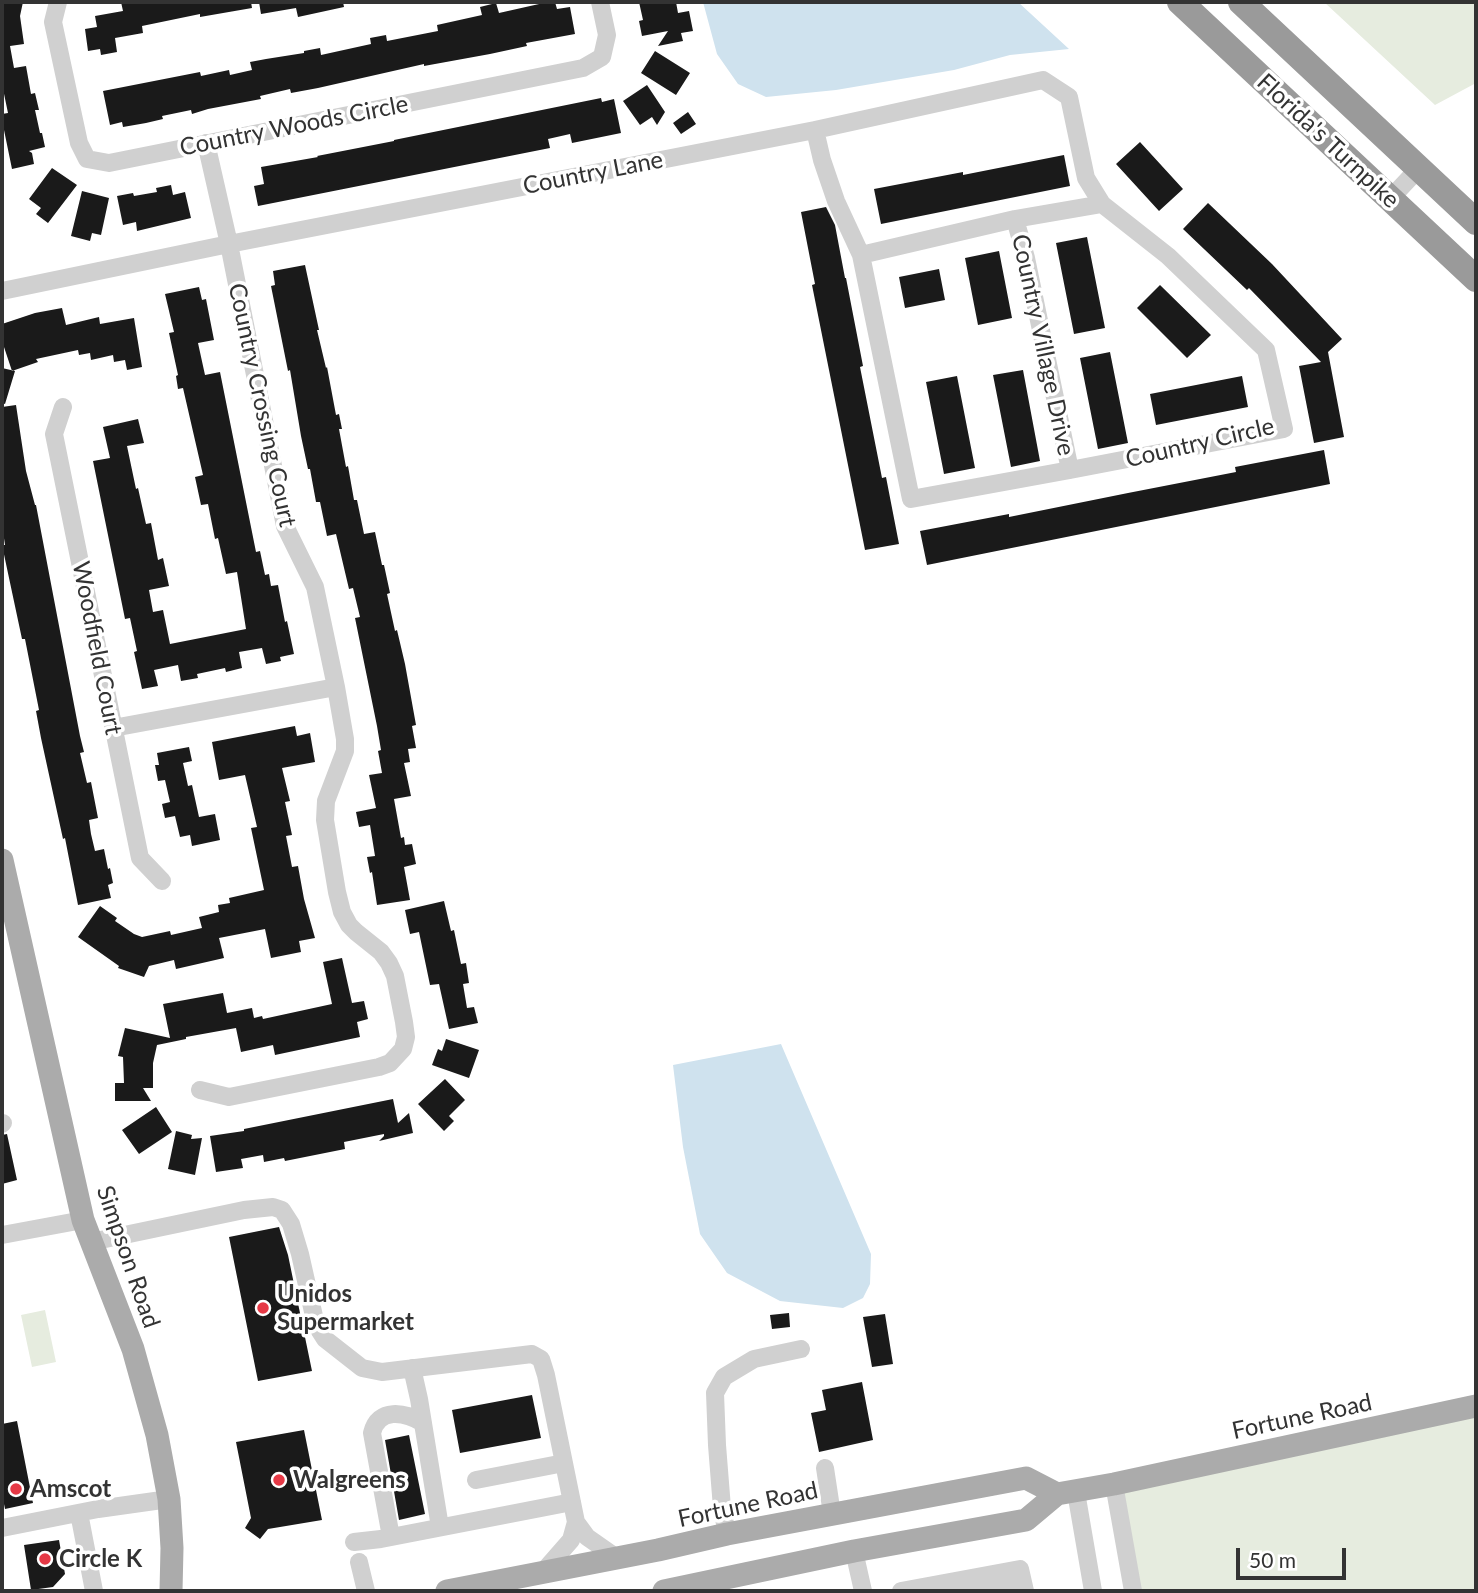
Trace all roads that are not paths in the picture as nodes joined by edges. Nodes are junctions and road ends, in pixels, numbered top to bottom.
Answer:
1 (58, 2) edge
2 (600, 2) edge
3 (1180, 2) edge
4 (1241, 2) edge
5 (815, 130) junction
6 (206, 144) junction
7 (1419, 168) junction
8 (1390, 199) junction
9 (1102, 204) junction
10 (1015, 219) junction
11 (1476, 222) edge
12 (229, 244) junction
13 (861, 255) junction
14 (1476, 279) edge
15 (2, 291) edge
16 (63, 407) dead end
17 (1070, 470) junction
18 (337, 687) junction
19 (113, 729) junction
20 (2, 860) edge
21 (162, 881) dead end
22 (4, 885) edge
23 (200, 1090) dead end
24 (83, 1220) junction
25 (2, 1235) edge
26 (91, 1242) junction
27 (802, 1349) dead end
28 (412, 1368) junction
29 (1476, 1406) edge
30 (423, 1423) junction
31 (564, 1464) junction
32 (825, 1468) dead end
33 (476, 1480) dead end
34 (1114, 1484) junction
35 (1067, 1493) junction
36 (169, 1499) junction
37 (572, 1502) junction
38 (79, 1513) junction
39 (832, 1514) junction
40 (576, 1522) junction
41 (440, 1527) junction
42 (2, 1528) edge
43 (727, 1535) junction
44 (391, 1537) junction
45 (354, 1542) dead end
46 (854, 1551) junction
47 (617, 1558) junction
48 (359, 1562) dead end
49 (543, 1572) junction
50 (967, 1589) edge
51 (1012, 1589) edge
52 (94, 1591) edge
53 (171, 1591) edge
54 (366, 1591) edge
55 (447, 1591) edge
56 (664, 1591) edge
57 (863, 1591) edge
58 (906, 1591) edge
59 (1093, 1591) edge
60 (1133, 1591) edge

1 - 6 street, Country Woods Circle
2 - 6 street, Country Woods Circle
3 - 8 highway, Florida's Turnpike
4 - 7 highway, Florida's Turnpike
5 - 9 street, Country Lane
5 - 12 street, Country Lane
5 - 13 street, Country Circle
6 - 12 street, Country Crossing Court
7 - 8 street
7 - 11 highway, Florida's Turnpike
8 - 14 highway, Florida's Turnpike
9 - 10 street
9 - 17 street, Country Circle
10 - 13 street
10 - 17 street, Country Village Drive
12 - 15 street, Country Lane
12 - 18 street, Country Crossing Court
13 - 17 street, Country Circle
16 - 19 street, Woodfield Court
18 - 19 street
18 - 23 street, Country Crossing Court
19 - 21 street, Woodfield Court
20 - 22 main road, Simpson Road
22 - 24 main road, Simpson Road
24 - 25 street
24 - 26 main road, Simpson Road
26 - 28 street
26 - 36 main road, Simpson Road
27 - 43 street
28 - 30 street
28 - 31 street
29 - 34 main road, Fortune Road
30 - 41 street
30 - 44 street
31 - 33 street
31 - 37 street
32 - 39 street
34 - 35 main road, Fortune Road
34 - 60 street
35 - 39 main road, Fortune Road
35 - 46 main road, Fortune Road
35 - 59 street
36 - 38 street
36 - 53 main road, Simpson Road
37 - 40 street
37 - 41 street
38 - 42 street
38 - 52 street
39 - 43 main road, Fortune Road
40 - 47 street
40 - 49 street
41 - 44 street
43 - 47 main road, Fortune Road
44 - 45 street
46 - 56 main road, Fortune Road
46 - 57 street
47 - 49 main road, Fortune Road
48 - 54 street
49 - 55 main road, Fortune Road
50 - 51 street
50 - 51 street
50 - 58 street

